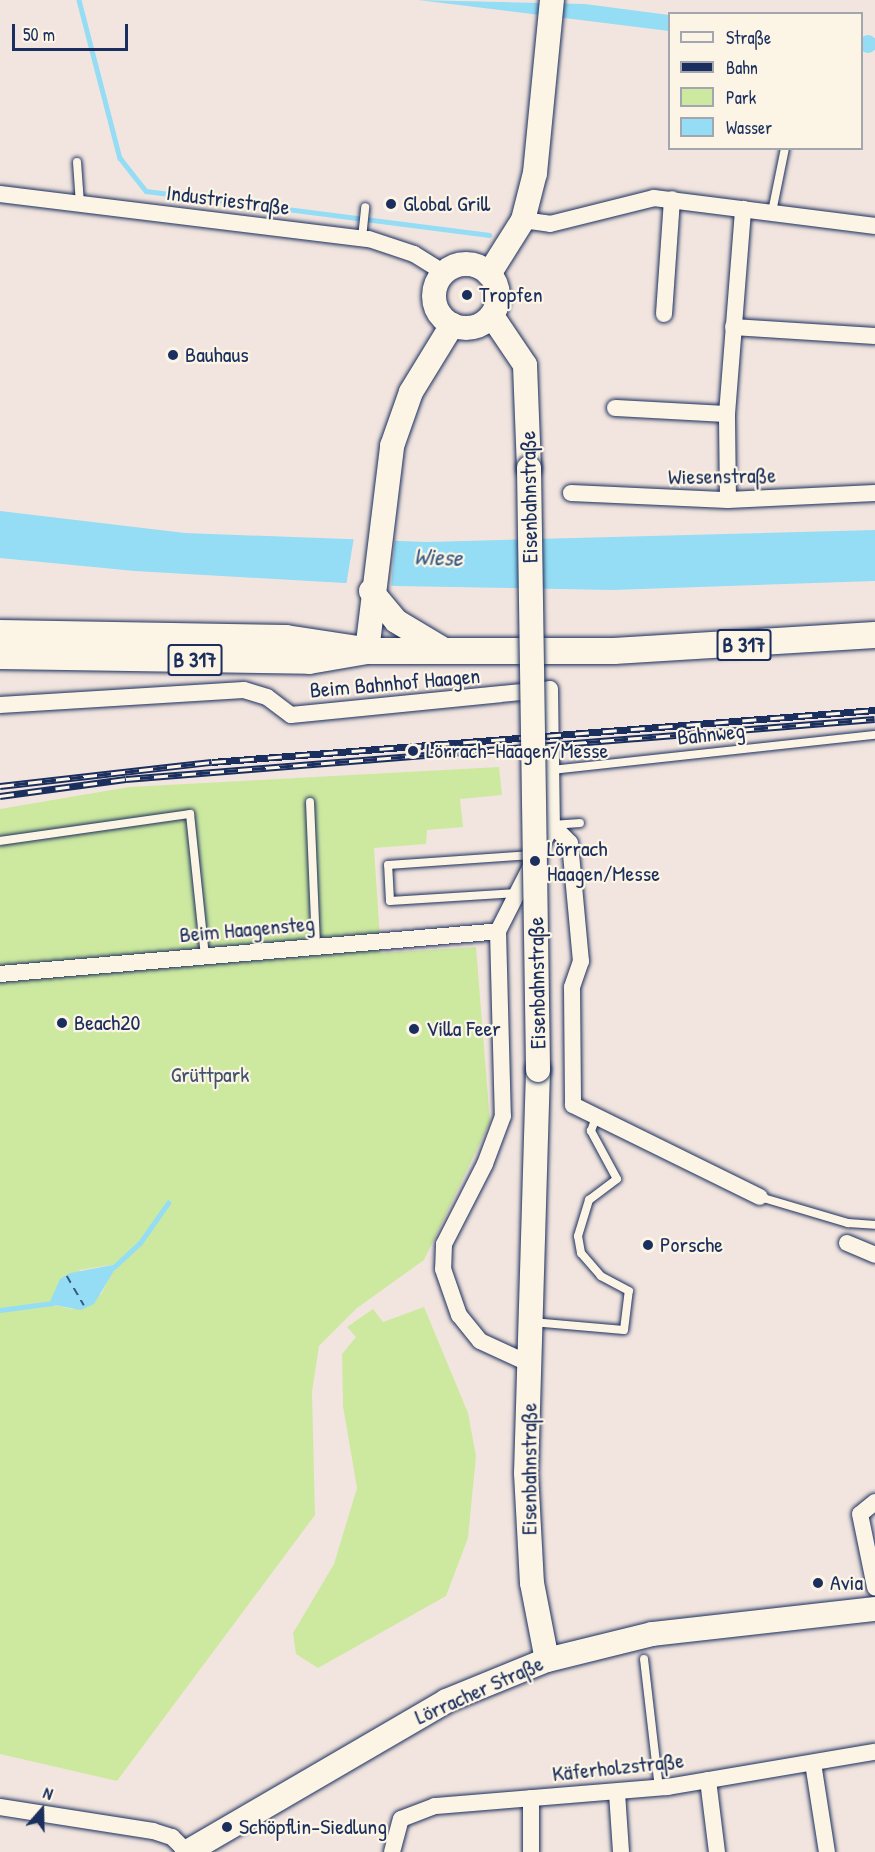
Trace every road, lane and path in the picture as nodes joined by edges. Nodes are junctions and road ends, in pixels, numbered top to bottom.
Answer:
1 (552, 0) edge
2 (785, 150) edge
3 (77, 162) dead end
4 (0, 194) edge
5 (672, 199) junction
6 (80, 204) junction
7 (365, 207) dead end
8 (743, 209) junction
9 (772, 212) junction
10 (523, 220) junction
11 (875, 226) edge
12 (362, 232) junction
13 (444, 273) junction
14 (489, 274) junction
15 (664, 314) dead end
16 (492, 316) junction
17 (452, 325) junction
18 (733, 327) junction
19 (875, 336) edge
20 (615, 408) dead end
21 (727, 414) junction
22 (571, 493) dead end
23 (875, 493) edge
24 (728, 501) junction
25 (375, 606) junction
26 (0, 633) edge
27 (875, 635) edge
28 (368, 651) junction
29 (446, 651) junction
30 (0, 656) edge
31 (0, 705) edge
32 (875, 735) edge
33 (551, 770) junction
34 (310, 802) dead end
35 (579, 823) dead end
36 (552, 825) junction
37 (0, 841) edge
38 (538, 855) junction
39 (519, 893) junction
40 (498, 931) junction
41 (316, 945) junction
42 (205, 956) junction
43 (0, 974) edge
44 (595, 1120) junction
45 (760, 1197) joint
46 (875, 1225) edge
47 (847, 1243) dead end
48 (875, 1255) edge
49 (532, 1322) junction
50 (530, 1364) junction
51 (875, 1502) edge
52 (875, 1587) edge
53 (875, 1609) edge
54 (644, 1659) dead end
55 (547, 1660) junction
56 (875, 1752) edge
57 (813, 1763) junction
58 (708, 1780) junction
59 (659, 1788) junction
60 (617, 1793) junction
61 (531, 1798) junction
62 (0, 1807) edge
63 (187, 1852) edge
64 (392, 1852) edge
65 (531, 1852) edge
66 (621, 1852) edge
67 (717, 1852) edge
68 (827, 1852) edge

1 - 10 street
2 - 9 lane
3 - 6 lane
4 - 6 street, Industriestraße
5 - 8 street
5 - 10 street
5 - 15 street
6 - 12 street, Industriestraße
7 - 12 lane
8 - 9 street
8 - 18 street
9 - 11 street
10 - 14 street
12 - 13 street, Industriestraße
13 - 14 street
13 - 17 street
14 - 16 street
16 - 17 street
16 - 49 street, Eisenbahnstraße, bridge
17 - 25 street
18 - 19 street
18 - 21 street
20 - 21 street
21 - 24 street
22 - 24 street, Wiesenstraße
23 - 24 street, Wiesenstraße
25 - 28 street
25 - 29 street
26 - 28 main road, B 317
27 - 29 main road, B 317
28 - 29 main road, B 317
28 - 30 main road, B 317
31 - 33 street, Beim Bahnhof Haagen
32 - 33 lane, Bahnweg
33 - 36 street
34 - 41 lane
35 - 36 lane
36 - 38 street
36 - 44 street
37 - 42 lane
38 - 39 street
38 - 39 lane
39 - 40 street
40 - 41 street, Beim Haagensteg
40 - 50 street
41 - 42 street, Beim Haagensteg
42 - 43 street, Beim Haagensteg
44 - 45 street
44 - 49 lane
45 - 46 lane
47 - 48 street
49 - 50 street, Eisenbahnstraße
50 - 55 street, Eisenbahnstraße
51 - 52 street
53 - 55 street, Lörracher Straße
54 - 59 lane
55 - 63 street, Lörracher Straße
56 - 57 street, Käferholzstraße
57 - 58 street, Käferholzstraße
57 - 68 street
58 - 59 street, Käferholzstraße
58 - 67 street
59 - 60 street, Käferholzstraße
60 - 61 street, Käferholzstraße
60 - 66 street
61 - 64 street, Käferholzstraße
61 - 65 street
62 - 63 street

